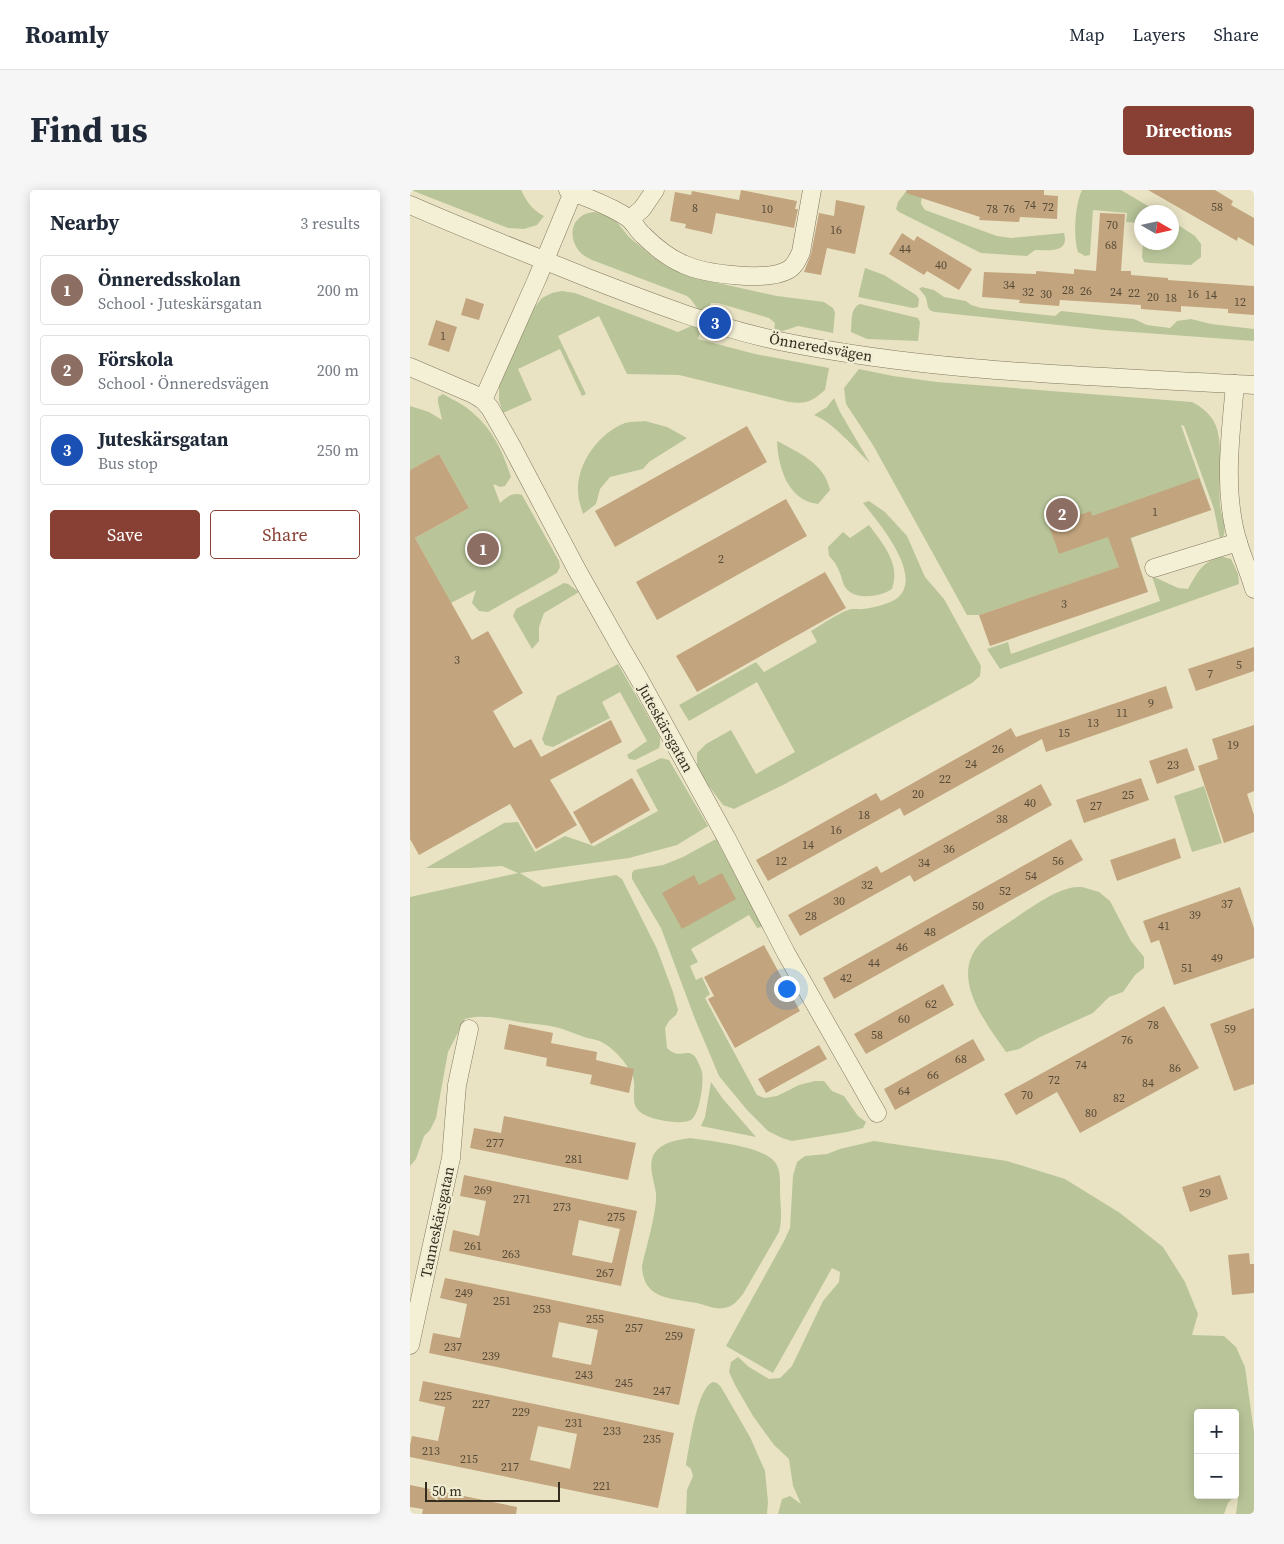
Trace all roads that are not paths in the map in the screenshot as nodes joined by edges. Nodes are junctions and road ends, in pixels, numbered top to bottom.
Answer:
1 (655, 190) edge
2 (812, 190) edge
3 (570, 191) edge
4 (410, 205) edge
5 (630, 219) junction
6 (544, 260) junction
7 (410, 367) edge
8 (1234, 384) junction
9 (1254, 385) edge
10 (483, 400) junction
11 (1238, 542) junction
12 (1154, 568) dead end
13 (1254, 589) edge
14 (468, 1029) dead end
15 (877, 1113) dead end
16 (410, 1345) edge

1 - 5 street
2 - 5 street
3 - 5 street
3 - 6 street
4 - 6 street, Önneredsvägen
6 - 8 street, Önneredsvägen
6 - 10 street
7 - 10 street
8 - 9 street, Önneredsvägen
8 - 11 street
10 - 15 street, Juteskärsgatan
11 - 12 street
11 - 13 street
14 - 16 street, Tanneskärsgatan

